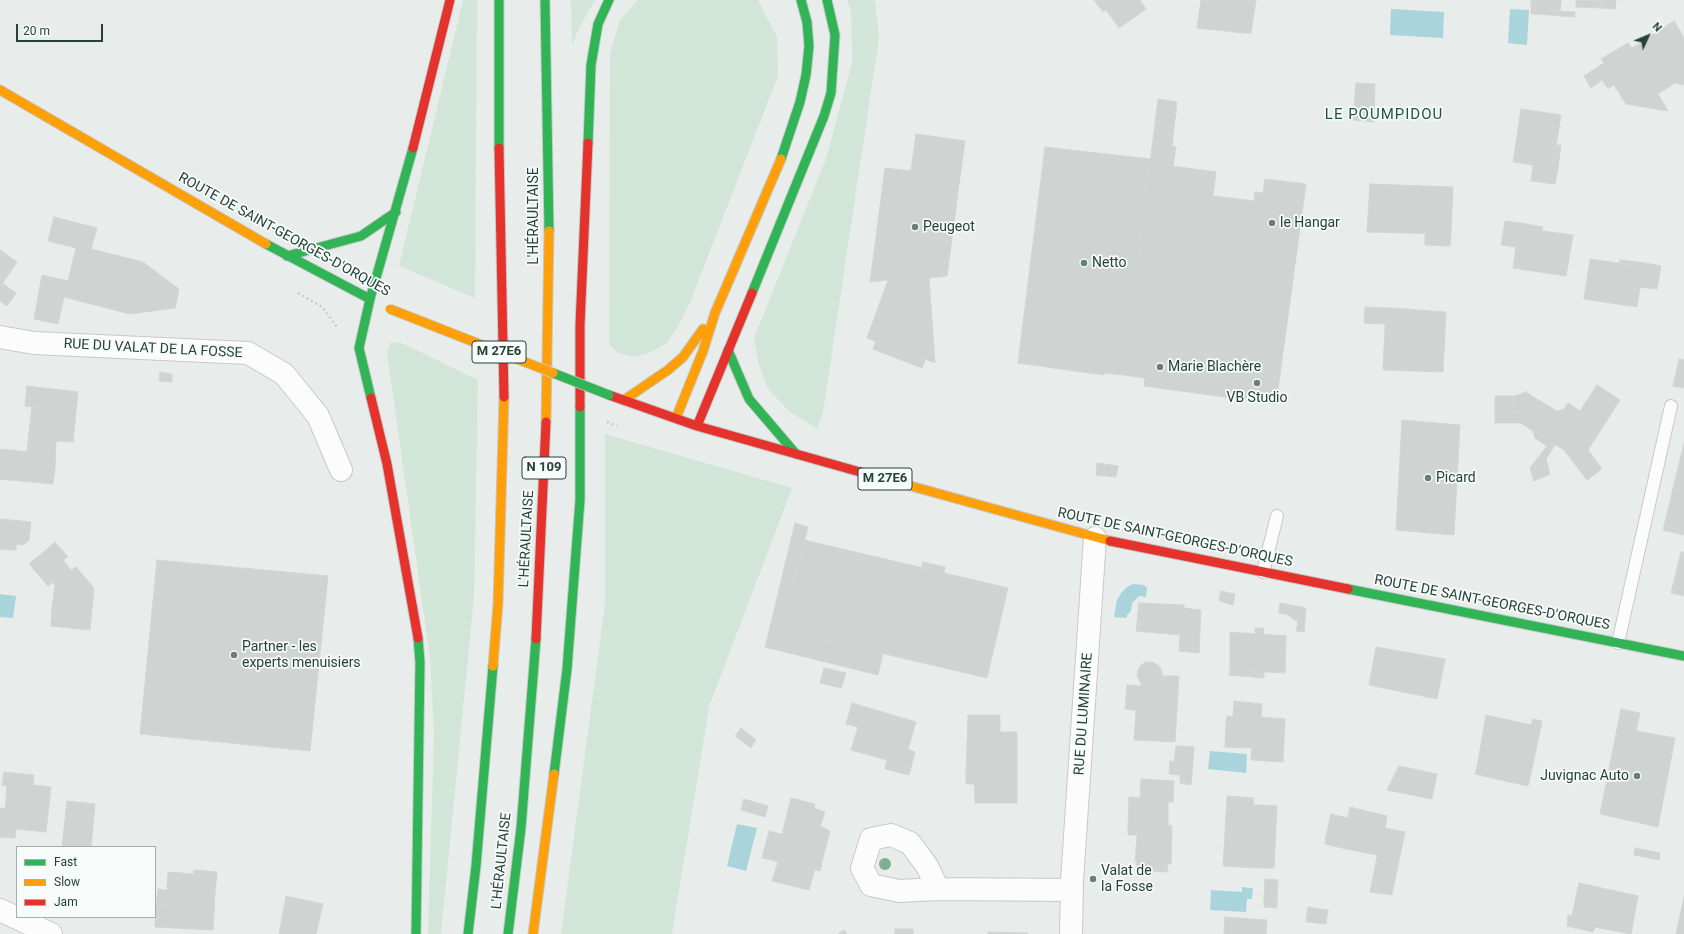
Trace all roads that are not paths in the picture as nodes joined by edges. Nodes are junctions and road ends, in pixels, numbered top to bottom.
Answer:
1 (450, 0) edge
2 (499, 0) edge
3 (545, 0) edge
4 (609, 0) edge
5 (801, 0) edge
6 (827, 0) edge
7 (0, 90) edge
8 (396, 212) junction
9 (287, 256) junction
10 (380, 304) junction
11 (715, 313) junction
12 (0, 337) edge
13 (728, 350) junction
14 (624, 400) junction
15 (1672, 406) dead end
16 (676, 418) junction
17 (697, 426) junction
18 (796, 454) junction
19 (341, 470) dead end
20 (1277, 516) dead end
21 (1096, 538) junction
22 (1263, 572) junction
23 (1618, 643) junction
24 (1684, 656) edge
25 (938, 888) dead end
26 (1072, 890) junction
27 (0, 910) edge
28 (16, 918) edge
29 (17, 918) edge
30 (51, 934) edge
31 (416, 934) edge
32 (468, 934) edge
33 (508, 934) edge
34 (533, 934) edge
35 (1071, 934) edge

1 - 8 main road
2 - 32 main road, L'HÉRAULTAISE / N 109
3 - 33 main road, L'HÉRAULTAISE / N 109
4 - 34 main road
5 - 11 main road
6 - 13 main road
7 - 9 main road, ROUTE DE SAINT-GEORGES-D'ORQUES / M 27E6
8 - 9 main road
8 - 10 main road
9 - 10 main road, ROUTE DE SAINT-GEORGES-D'ORQUES / M 27E6
10 - 14 main road, ROUTE DE SAINT-GEORGES-D'ORQUES / M 27E6, bridge
10 - 31 main road
11 - 14 main road
11 - 16 main road
12 - 19 street, RUE DU VALAT DE LA FOSSE
13 - 17 main road
13 - 18 main road
14 - 16 main road, ROUTE DE SAINT-GEORGES-D'ORQUES / M 27E6
15 - 23 lane
16 - 17 main road, ROUTE DE SAINT-GEORGES-D'ORQUES / M 27E6
17 - 18 main road, ROUTE DE SAINT-GEORGES-D'ORQUES / M 27E6
18 - 21 main road, ROUTE DE SAINT-GEORGES-D'ORQUES / M 27E6
20 - 22 lane
21 - 22 main road, ROUTE DE SAINT-GEORGES-D'ORQUES
21 - 26 street, RUE DU LUMINAIRE
22 - 23 main road, ROUTE DE SAINT-GEORGES-D'ORQUES
23 - 24 main road, ROUTE DE SAINT-GEORGES-D'ORQUES
25 - 26 street
26 - 35 street, RUE DU LUMINAIRE
27 - 28 street
29 - 30 street

